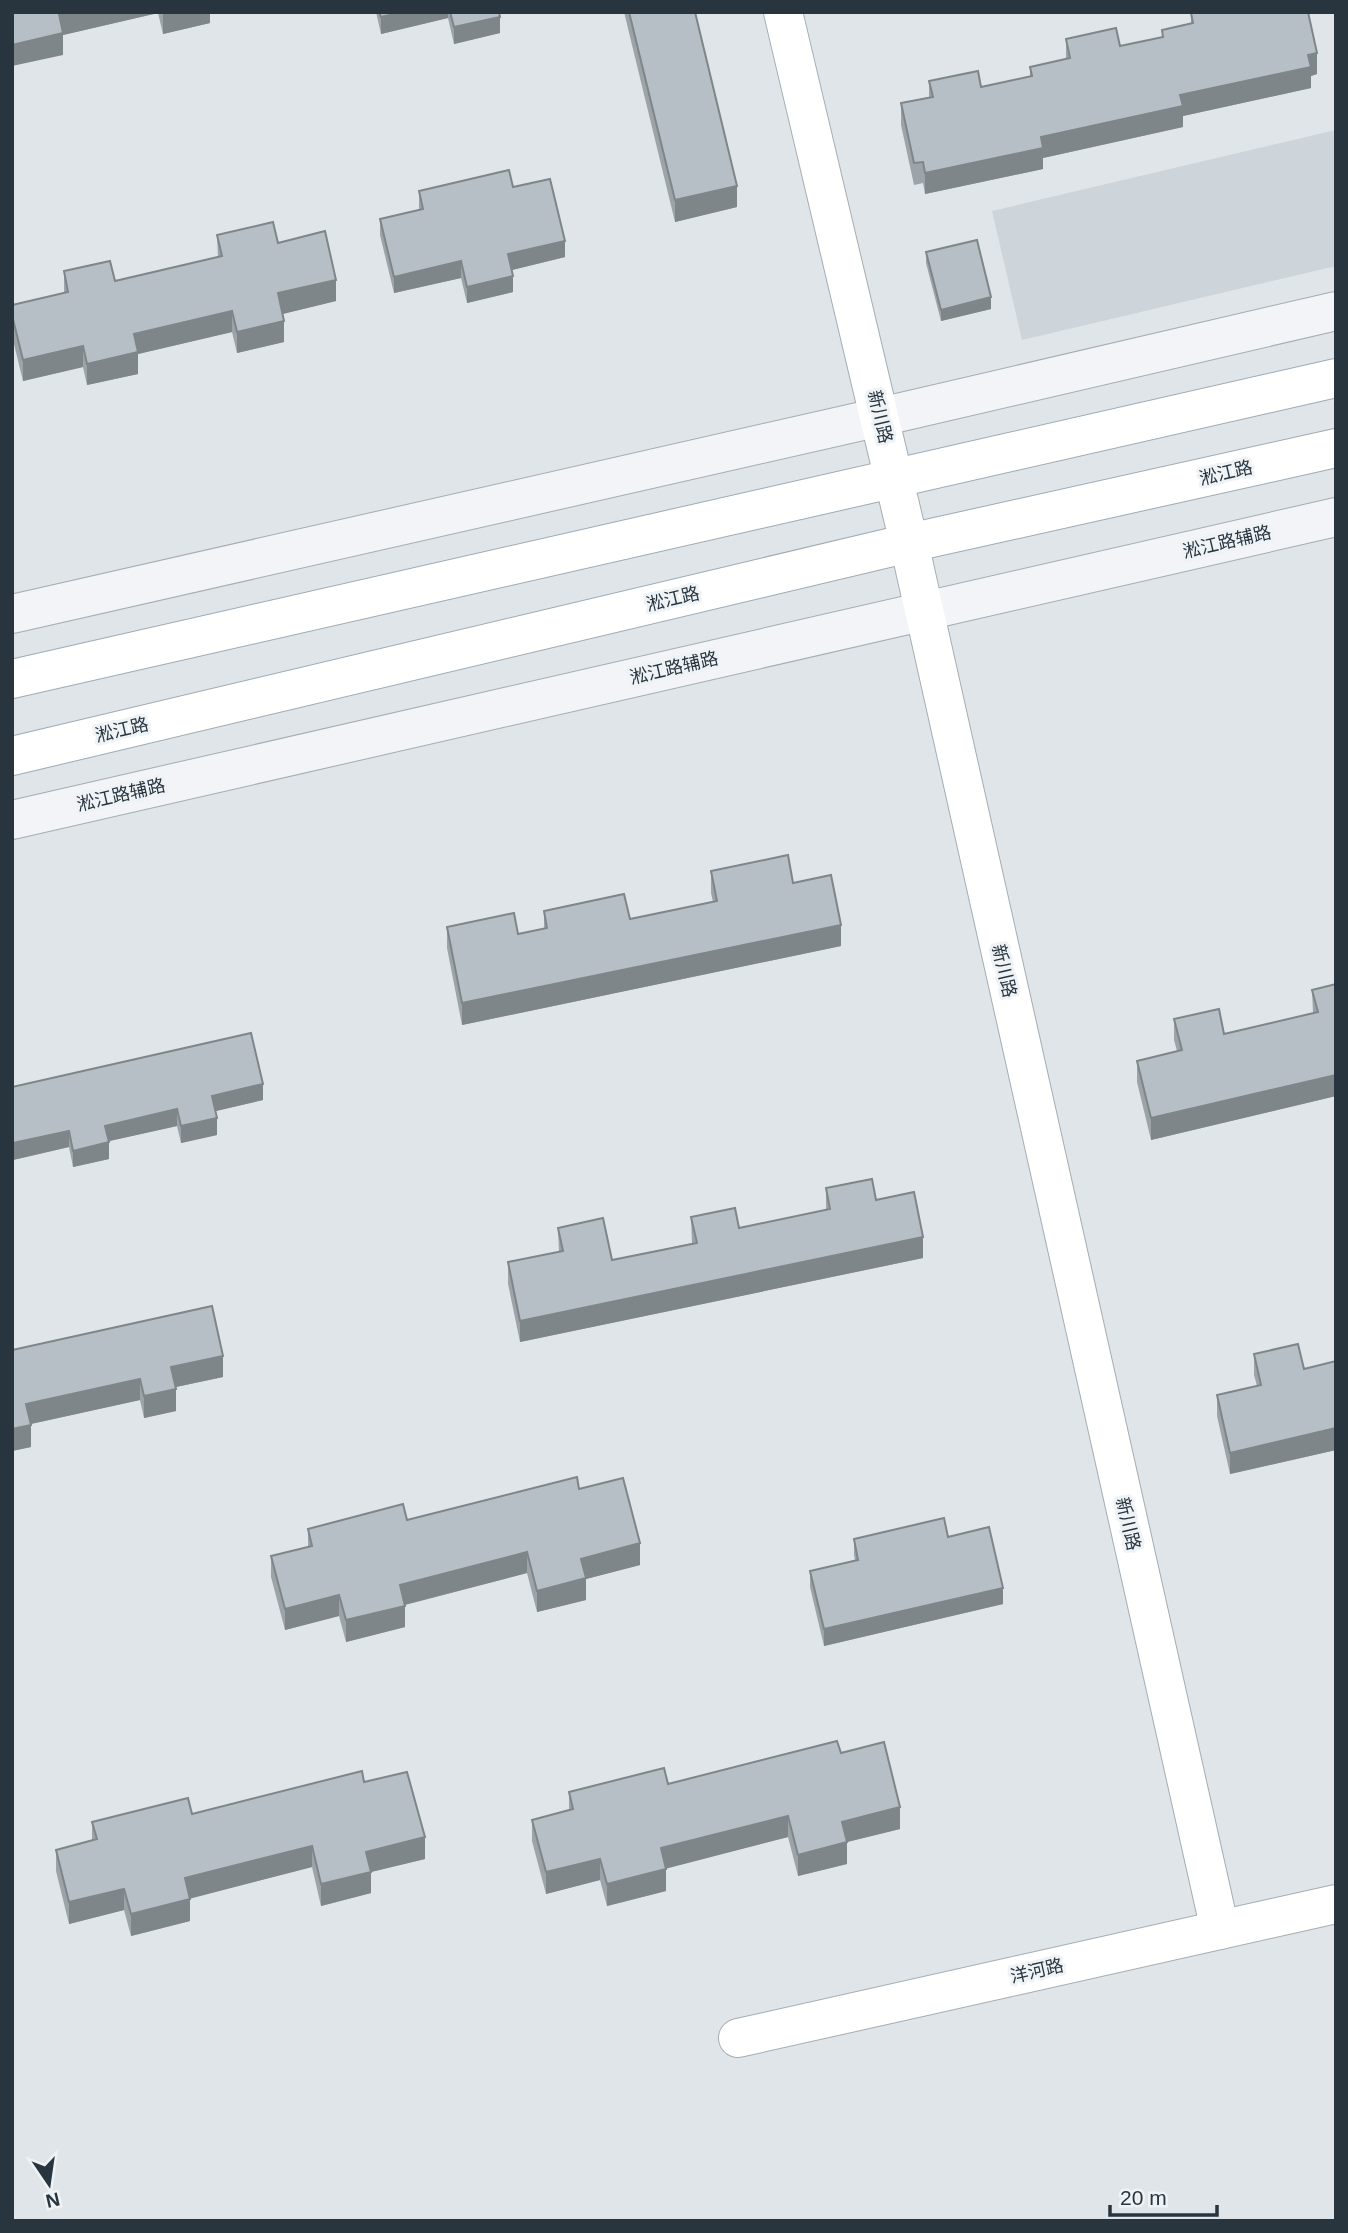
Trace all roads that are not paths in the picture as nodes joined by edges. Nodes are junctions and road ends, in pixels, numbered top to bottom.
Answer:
1 (783, 12) edge
2 (1336, 311) edge
3 (1336, 378) edge
4 (880, 418) junction
5 (1336, 448) edge
6 (895, 480) junction
7 (1336, 517) edge
8 (909, 543) junction
9 (923, 610) junction
10 (12, 614) edge
11 (12, 679) edge
12 (12, 756) edge
13 (12, 820) edge
14 (1336, 1904) edge
15 (1220, 1930) junction
16 (738, 2038) dead end

1 - 4 main road, 新川路
2 - 4 street
3 - 6 main road
4 - 6 main road, 新川路
4 - 10 street
5 - 8 main road, 淞江路
6 - 8 main road, 新川路
6 - 11 main road
7 - 9 street, 淞江路辅路
8 - 9 main road, 新川路
8 - 12 main road, 淞江路
9 - 13 street, 淞江路辅路
9 - 15 main road, 新川路
14 - 15 main road, 洋河路
15 - 16 main road, 洋河路

